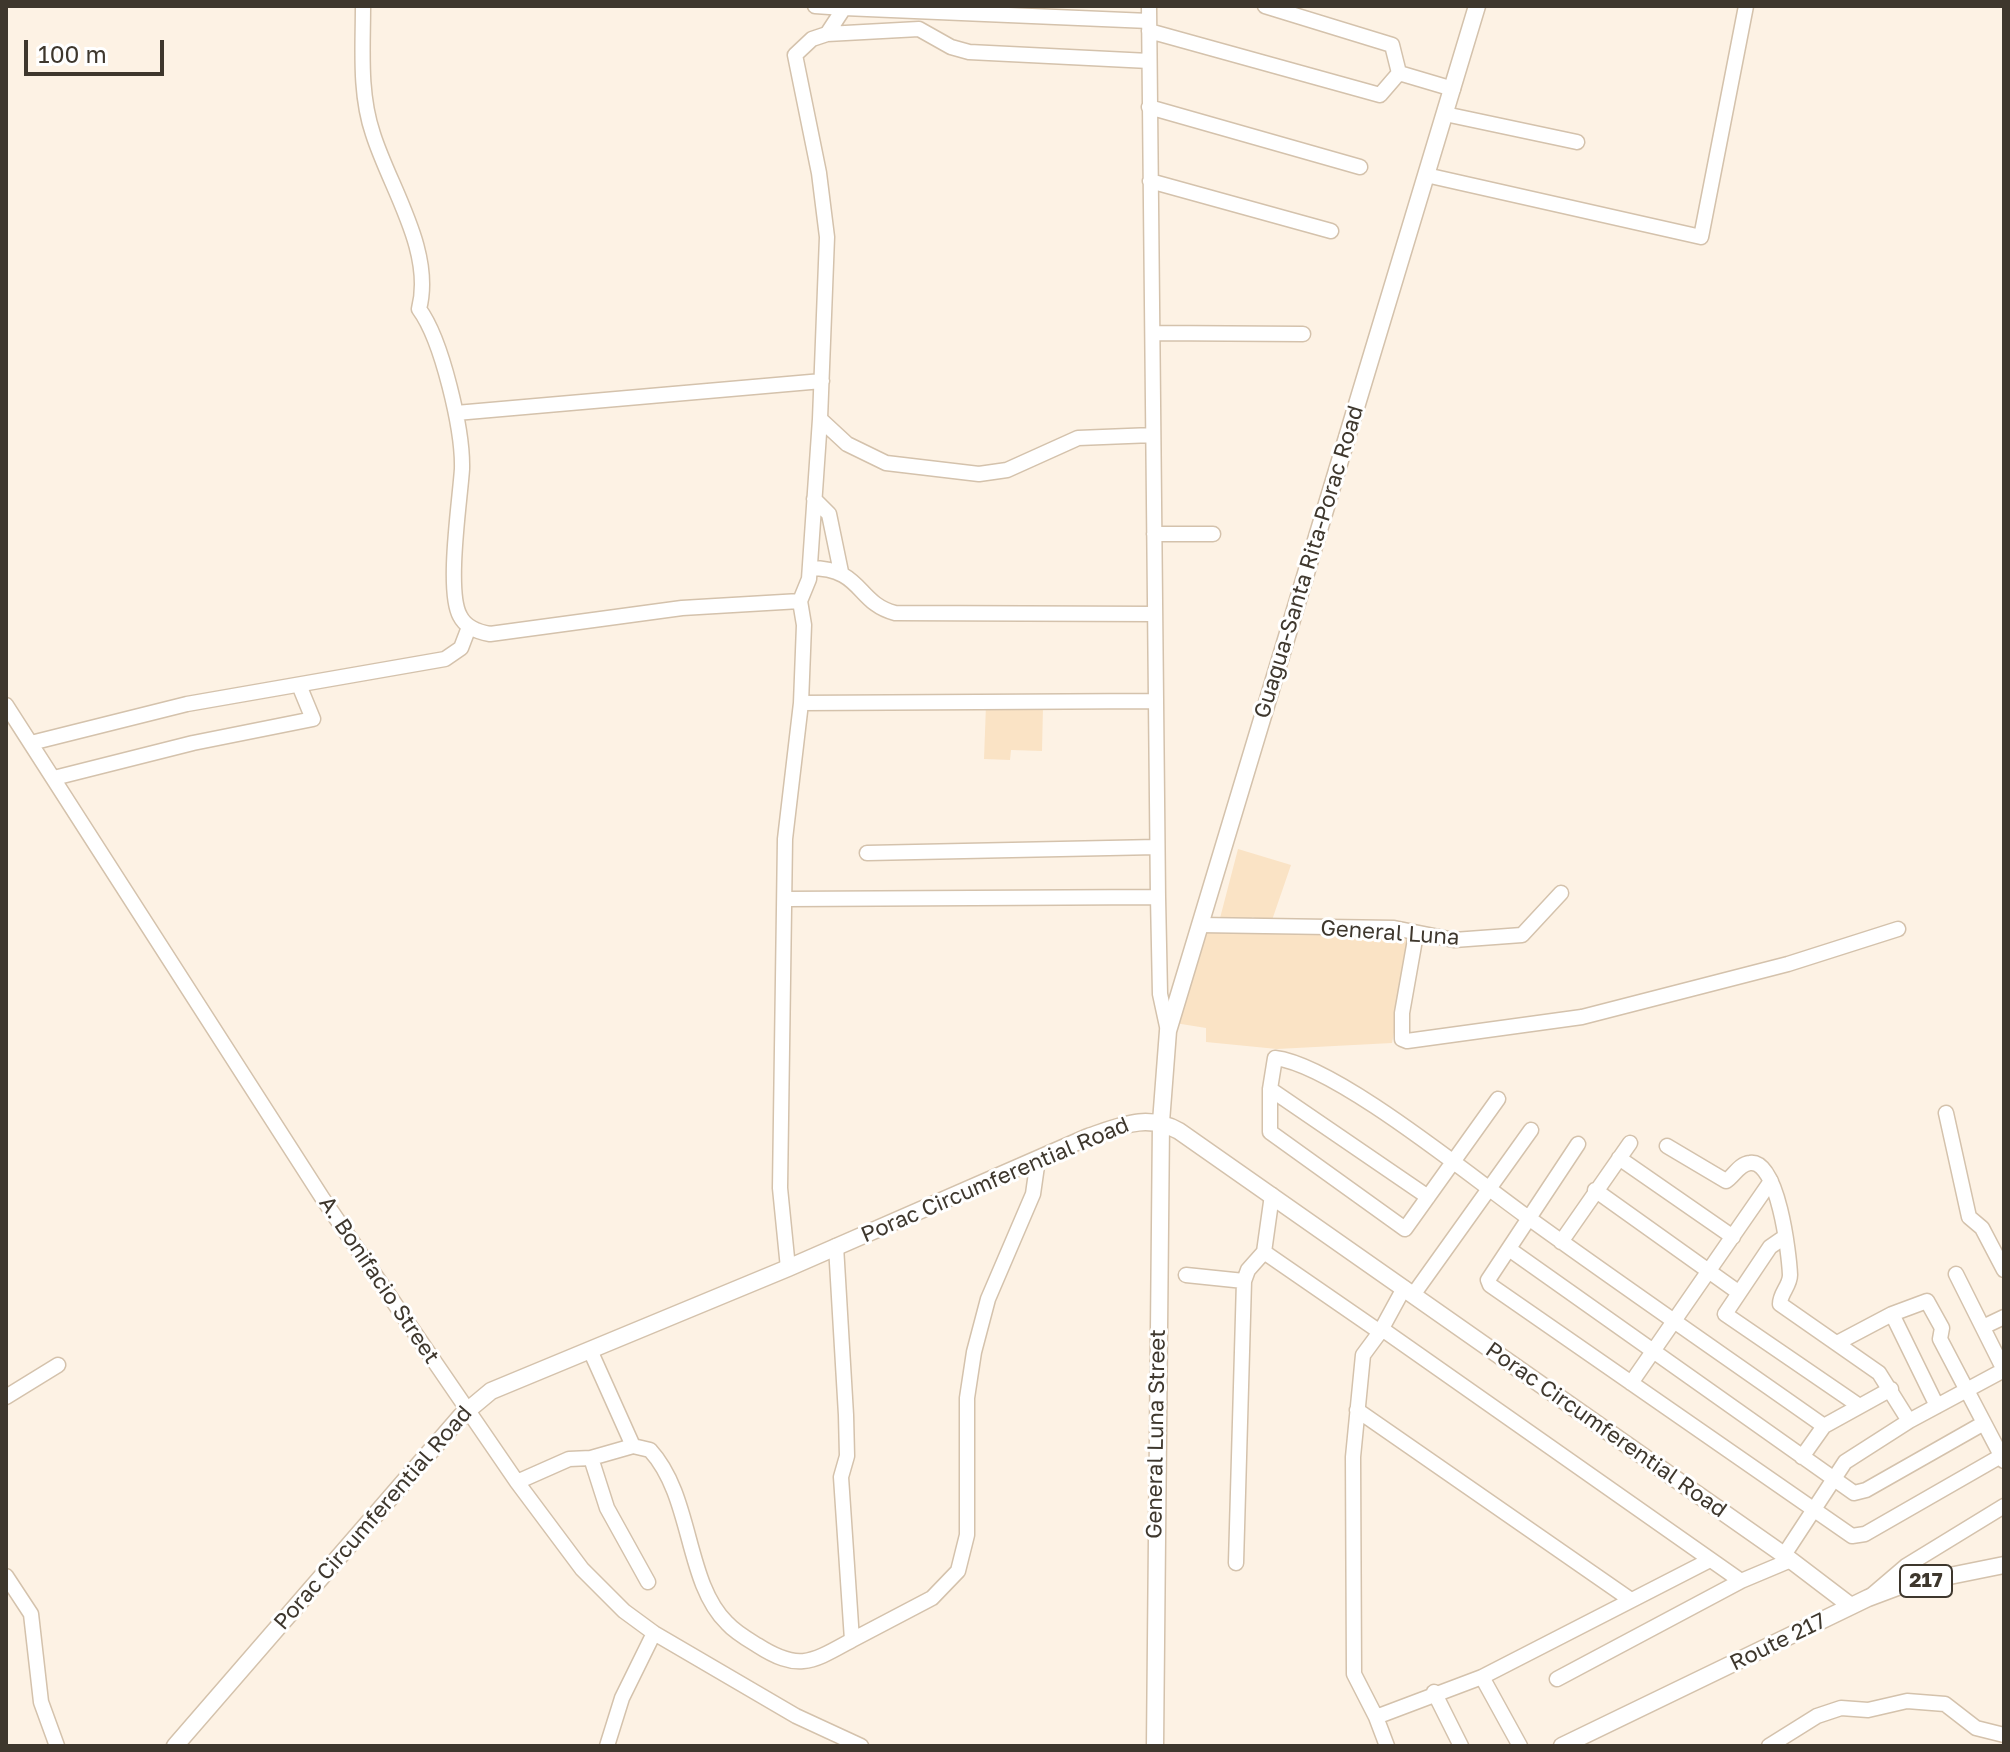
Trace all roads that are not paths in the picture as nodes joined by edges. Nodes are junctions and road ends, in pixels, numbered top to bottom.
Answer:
1 (363, 6) edge
2 (815, 6) edge
3 (1265, 6) edge
4 (1477, 6) edge
5 (1746, 6) edge
6 (844, 8) edge
7 (1149, 20) edge
8 (827, 34) junction
9 (1149, 61) junction
10 (1399, 73) junction
11 (1453, 89) junction
12 (1149, 107) junction
13 (1445, 114) junction
14 (1577, 142) dead end
15 (1360, 167) dead end
16 (1426, 175) junction
17 (1150, 181) junction
18 (1331, 231) dead end
19 (1153, 333) junction
20 (1303, 334) dead end
21 (822, 381) junction
22 (456, 413) junction
23 (820, 419) junction
24 (1153, 435) junction
25 (814, 499) junction
26 (1154, 534) junction
27 (1213, 534) dead end
28 (810, 568) junction
29 (841, 572) junction
30 (800, 601) junction
31 (1155, 614) junction
32 (469, 627) junction
33 (299, 685) junction
34 (1155, 701) junction
35 (801, 703) junction
36 (6, 705) edge
37 (31, 743) junction
38 (54, 778) junction
39 (1157, 847) junction
40 (867, 853) dead end
41 (1561, 893) dead end
42 (1158, 897) junction
43 (787, 899) junction
44 (1200, 925) junction
45 (1898, 929) dead end
46 (1416, 934) junction
47 (1168, 1031) junction
48 (1270, 1089) junction
49 (1498, 1099) dead end
50 (1946, 1113) dead end
51 (1161, 1122) junction
52 (1531, 1130) dead end
53 (1630, 1143) dead end
54 (1578, 1144) dead end
55 (1667, 1146) dead end
56 (1619, 1158) junction
57 (1038, 1159) junction
58 (1452, 1163) junction
59 (1771, 1181) junction
60 (1488, 1189) junction
61 (1595, 1190) junction
62 (1272, 1195) junction
63 (1428, 1197) junction
64 (1529, 1219) junction
65 (1733, 1237) junction
66 (1783, 1238) junction
67 (1561, 1242) junction
68 (836, 1246) junction
69 (1509, 1249) junction
70 (1264, 1252) junction
71 (788, 1268) junction
72 (2004, 1270) edge
73 (1709, 1272) junction
74 (1956, 1274) dead end
75 (1186, 1275) dead end
76 (1244, 1281) junction
77 (1409, 1291) junction
78 (1738, 1292) junction
79 (1892, 1314) junction
80 (2004, 1317) edge
81 (1673, 1321) junction
82 (1983, 1327) junction
83 (1381, 1330) junction
84 (1839, 1342) junction
85 (590, 1350) junction
86 (1653, 1351) junction
87 (58, 1365) dead end
88 (1631, 1383) junction
89 (1891, 1389) junction
90 (1967, 1389) junction
91 (6, 1397) edge
92 (1858, 1405) junction
93 (1937, 1406) junction
94 (468, 1409) junction
95 (1357, 1410) junction
96 (1909, 1421) junction
97 (1984, 1423) junction
98 (1824, 1426) junction
99 (633, 1446) junction
100 (1802, 1457) junction
101 (591, 1458) junction
102 (2002, 1458) edge
103 (1833, 1479) junction
104 (517, 1482) junction
105 (2004, 1506) edge
106 (1811, 1510) junction
107 (1787, 1557) junction
108 (1710, 1560) junction
109 (1236, 1563) dead end
110 (2004, 1565) edge
111 (6, 1576) edge
112 (1741, 1581) junction
113 (648, 1582) dead end
114 (1868, 1598) junction
115 (1631, 1600) junction
116 (1851, 1606) junction
117 (654, 1633) junction
118 (852, 1640) junction
119 (1482, 1677) junction
120 (1557, 1679) dead end
121 (1434, 1692) junction
122 (1376, 1717) junction
123 (2004, 1735) edge
124 (57, 1746) edge
125 (175, 1746) edge
126 (607, 1746) edge
127 (861, 1746) edge
128 (1155, 1746) edge
129 (1387, 1746) edge
130 (1461, 1746) edge
131 (1520, 1746) edge
132 (1562, 1746) edge
133 (1769, 1746) edge

1 - 22 street
2 - 6 street
3 - 10 street
4 - 11 main road, Guagua-Santa Rita-Porac Road
5 - 16 street
6 - 7 street
6 - 8 street
7 - 9 street
7 - 10 street
8 - 9 street
8 - 21 street
9 - 12 street
10 - 11 street
11 - 13 main road, Guagua-Santa Rita-Porac Road
12 - 15 street
12 - 17 street
13 - 14 street
13 - 16 main road, Guagua-Santa Rita-Porac Road
16 - 44 main road, Guagua-Santa Rita-Porac Road
17 - 18 street
17 - 19 street
19 - 20 street
19 - 24 street
21 - 22 street
21 - 23 street
22 - 32 street
23 - 24 street
23 - 25 street
24 - 26 street
25 - 28 street
25 - 29 street
26 - 27 street
26 - 31 street
28 - 29 street
28 - 30 street
29 - 31 street
30 - 32 street
30 - 35 street
31 - 34 street
32 - 33 street
33 - 37 street
33 - 38 street
34 - 35 street
34 - 39 street
35 - 43 street
36 - 37 street, A. Bonifacio Street
37 - 38 street, A. Bonifacio Street
38 - 94 street, A. Bonifacio Street
39 - 40 street
39 - 42 street
41 - 46 street, General Luna
42 - 43 street
42 - 47 street
43 - 71 street
44 - 46 street, General Luna
44 - 47 main road, Guagua-Santa Rita-Porac Road
45 - 46 street
47 - 51 main road, Guagua-Santa Rita-Porac Road
48 - 58 street
48 - 63 street
48 - 63 street
49 - 58 street
50 - 72 street
51 - 57 main road, Porac Circumferential Road
51 - 62 main road, Porac Circumferential Road
51 - 128 main road, General Luna Street
52 - 60 street
53 - 56 street
54 - 64 street
55 - 59 street
56 - 61 street
56 - 65 street
57 - 68 main road, Porac Circumferential Road
57 - 118 street
58 - 60 street
58 - 63 street
59 - 65 street
59 - 66 street
60 - 64 street
60 - 77 street
61 - 67 street
61 - 73 street
62 - 70 street
62 - 77 main road, Porac Circumferential Road
64 - 67 street
64 - 69 street
65 - 73 street
66 - 78 street
66 - 84 street
67 - 81 street
68 - 71 main road, Porac Circumferential Road
68 - 118 street
69 - 86 street
69 - 88 street
70 - 76 street
70 - 83 street
71 - 85 main road, Porac Circumferential Road
73 - 78 street
73 - 81 street
74 - 82 street
75 - 76 street
76 - 109 street
77 - 83 street
77 - 107 main road, Porac Circumferential Road
78 - 92 street
79 - 84 street
79 - 90 street
79 - 93 street
80 - 82 street
81 - 86 street
81 - 98 street
82 - 90 street
83 - 95 street
83 - 108 street
84 - 89 street
85 - 94 main road, Porac Circumferential Road
85 - 99 street
86 - 88 street
86 - 100 street
87 - 91 street
88 - 106 street
89 - 92 street
89 - 96 street
90 - 93 street
90 - 97 street
92 - 98 street
93 - 96 street
94 - 104 street, A. Bonifacio Street
94 - 125 main road, Porac Circumferential Road
95 - 115 street
95 - 122 street
96 - 103 street
97 - 102 street
97 - 103 street
98 - 100 street
99 - 101 street
99 - 118 street
100 - 103 street
101 - 104 street
101 - 113 street
102 - 106 street
103 - 106 street
104 - 117 street, A. Bonifacio Street
105 - 114 street
106 - 107 street
107 - 112 street
107 - 116 main road, Porac Circumferential Road
108 - 112 street
108 - 115 street
110 - 114 main road, Route 217 / 217
111 - 124 street
112 - 120 street
114 - 116 main road, Route 217 / 217
115 - 119 street
116 - 132 main road, Route 217 / 217
117 - 126 street
117 - 127 street, A. Bonifacio Street
119 - 121 street
119 - 131 street
121 - 122 street
121 - 130 street
122 - 129 street
123 - 133 street

